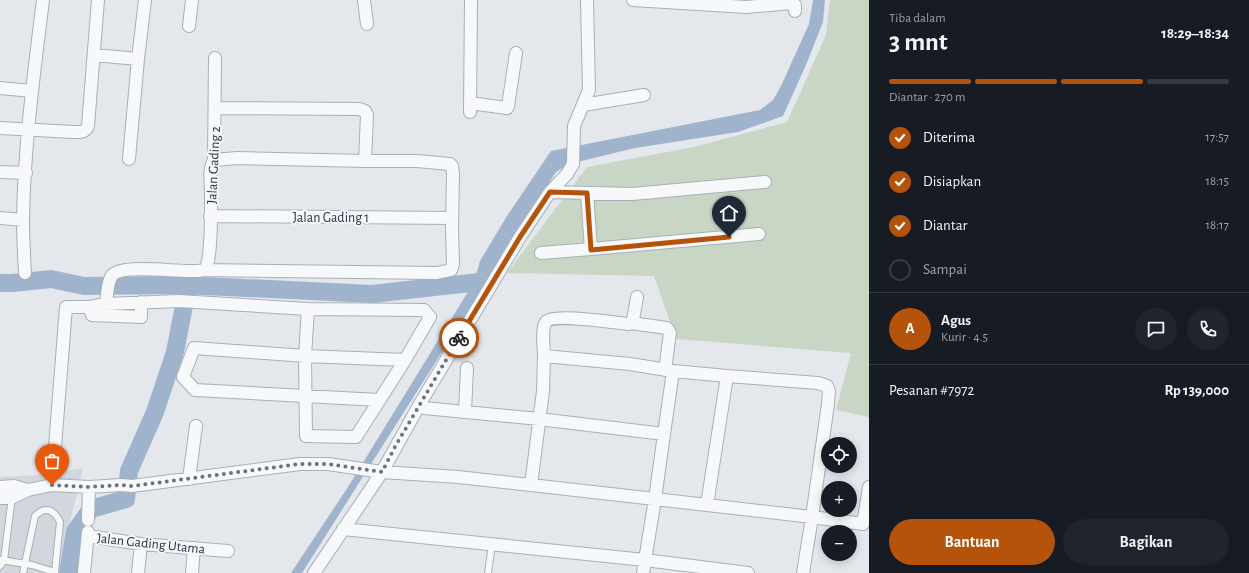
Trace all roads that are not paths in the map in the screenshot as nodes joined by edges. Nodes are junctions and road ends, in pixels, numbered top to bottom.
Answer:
1 (43, 0) edge
2 (98, 0) edge
3 (145, 0) edge
4 (192, 0) edge
5 (364, 0) edge
6 (471, 0) edge
7 (587, 0) edge
8 (633, 0) edge
9 (654, 1) edge
10 (795, 11) dead end
11 (367, 24) dead end
12 (189, 26) dead end
13 (516, 53) dead end
14 (94, 55) junction
15 (215, 58) dead end
16 (138, 59) junction
17 (0, 88) edge
18 (32, 92) junction
19 (644, 95) dead end
20 (583, 105) junction
21 (215, 108) junction
22 (0, 128) edge
23 (29, 129) junction
24 (129, 159) dead end
25 (214, 160) junction
26 (365, 161) junction
27 (0, 172) edge
28 (26, 173) junction
29 (765, 182) dead end
30 (550, 192) junction
31 (587, 193) junction
32 (210, 216) junction
33 (0, 218) edge
34 (452, 218) junction
35 (24, 220) junction
36 (759, 234) dead end
37 (591, 250) junction
38 (541, 253) dead end
39 (205, 270) junction
40 (24, 272) dead end
41 (637, 297) dead end
42 (106, 300) junction
43 (141, 302) junction
44 (89, 307) junction
45 (308, 309) junction
46 (631, 323) junction
47 (305, 356) junction
48 (544, 356) junction
49 (405, 360) junction
50 (468, 368) dead end
51 (669, 371) junction
52 (727, 376) junction
53 (305, 396) junction
54 (379, 400) junction
55 (419, 406) junction
56 (465, 412) junction
57 (539, 419) junction
58 (196, 426) dead end
59 (664, 434) junction
60 (377, 471) junction
61 (189, 479) junction
62 (52, 485) junction
63 (531, 485) junction
64 (869, 486) edge
65 (89, 487) junction
66 (4, 492) edge
67 (655, 499) junction
68 (707, 505) junction
69 (812, 518) junction
70 (88, 520) dead end
71 (866, 524) edge
72 (343, 529) junction
73 (141, 544) junction
74 (492, 544) junction
75 (194, 548) junction
76 (228, 551) dead end
77 (645, 560) junction
78 (1, 562) edge
79 (25, 564) junction
80 (55, 572) edge
81 (23, 573) edge
82 (84, 573) edge
83 (138, 573) edge
84 (192, 573) edge
85 (314, 573) edge
86 (488, 573) edge
87 (643, 573) edge
88 (748, 573) edge
89 (803, 573) edge

1 - 18 street
2 - 14 street
3 - 16 street
4 - 12 street
5 - 11 street
6 - 13 street
7 - 20 street
8 - 9 street
9 - 10 street
14 - 16 street
14 - 23 street
15 - 21 street, Jalan Gading 2
16 - 24 street
17 - 18 street
18 - 23 street
19 - 20 street
20 - 30 street
21 - 25 street, Jalan Gading 2
21 - 26 street
22 - 23 street
23 - 28 street
25 - 26 street
25 - 32 street, Jalan Gading 2
26 - 34 street
27 - 28 street
28 - 35 street
29 - 31 street
30 - 31 street
30 - 55 street
31 - 37 street
32 - 34 street, Jalan Gading 1
32 - 39 street, Jalan Gading 2
33 - 35 street
34 - 39 street
35 - 40 street
36 - 37 street
37 - 38 street
39 - 42 street
41 - 46 street
42 - 43 street
42 - 44 street
43 - 44 street
43 - 45 street
44 - 62 street
45 - 47 street
45 - 49 street
46 - 48 street
46 - 51 street
47 - 49 street
47 - 53 street
47 - 53 street
48 - 51 street
48 - 57 street
49 - 54 street
50 - 56 street
51 - 52 street
51 - 59 street
52 - 68 street
52 - 69 street
53 - 54 street
53 - 54 street
55 - 56 street
55 - 60 street
56 - 57 street
57 - 59 street
57 - 63 street
58 - 61 street
59 - 67 street
60 - 61 street
60 - 63 street
60 - 72 street
61 - 65 street
62 - 65 street
62 - 66 street
63 - 67 street
64 - 71 street
65 - 70 street
66 - 78 lane
67 - 68 street
67 - 77 street
68 - 69 street
69 - 71 street
69 - 89 street
72 - 74 street
72 - 85 street
73 - 75 street, Jalan Gading Utama
73 - 82 street, Jalan Gading Utama
73 - 83 street
74 - 77 street
74 - 86 lane
75 - 76 street, Jalan Gading Utama
75 - 84 street
77 - 87 street
77 - 88 street
78 - 79 lane
79 - 80 lane
79 - 80 lane
79 - 81 lane

